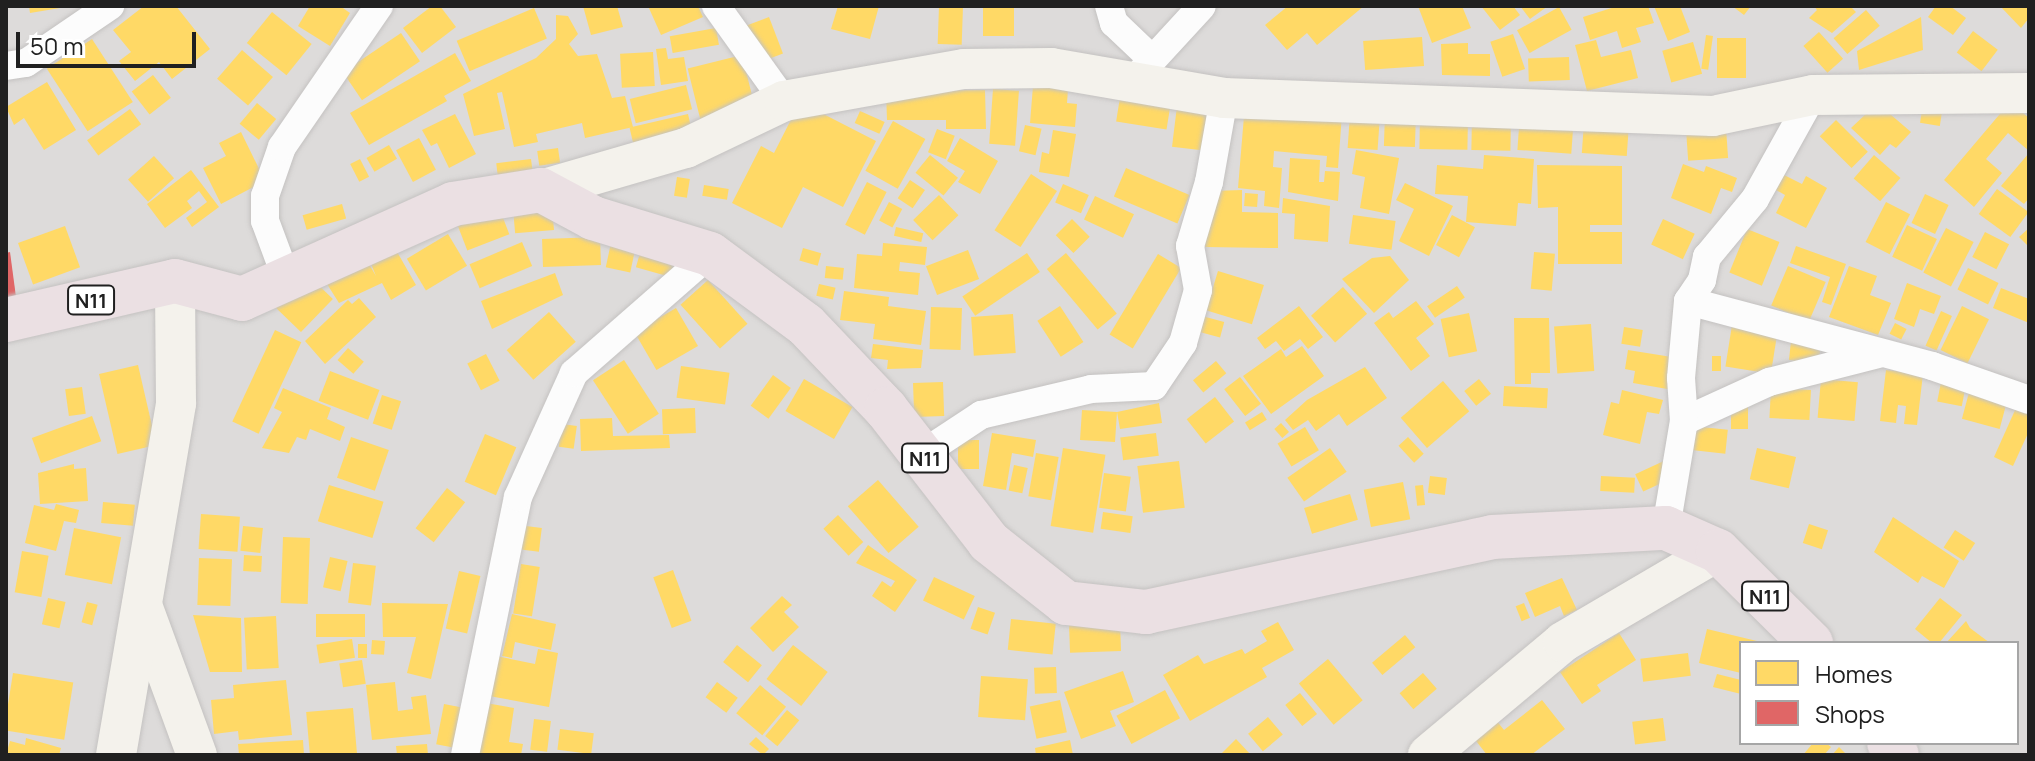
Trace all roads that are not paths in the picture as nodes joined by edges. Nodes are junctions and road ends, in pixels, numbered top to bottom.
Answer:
1 (110, 6) edge
2 (379, 6) edge
3 (716, 6) edge
4 (1109, 6) edge
5 (1202, 6) edge
6 (6, 66) edge
7 (1142, 70) junction
8 (2029, 93) edge
9 (1813, 95) junction
10 (1224, 98) junction
11 (784, 101) junction
12 (541, 190) junction
13 (710, 254) junction
14 (287, 280) junction
15 (175, 281) junction
16 (1688, 301) junction
17 (6, 320) edge
18 (1879, 354) junction
19 (2029, 400) edge
20 (1684, 421) junction
21 (922, 454) junction
22 (1666, 528) junction
23 (1718, 551) junction
24 (141, 603) junction
25 (1809, 641) edge
26 (116, 755) edge
27 (197, 755) edge
28 (465, 755) edge
29 (1428, 755) edge

1 - 6 street
2 - 14 street
3 - 11 street
4 - 7 street
5 - 7 street
7 - 10 street
7 - 11 street
8 - 9 street
9 - 10 street
9 - 16 street
10 - 21 street
11 - 12 street
12 - 13 highway, N11
12 - 14 highway, N11
13 - 21 highway, N11
13 - 28 street
14 - 15 highway, N11
15 - 17 highway, N11
15 - 24 street
16 - 18 street
16 - 20 street
18 - 19 street
18 - 20 street
20 - 22 street
21 - 22 highway, N11
22 - 23 highway, N11
23 - 25 highway, N11
23 - 29 street
24 - 26 street
24 - 27 street

